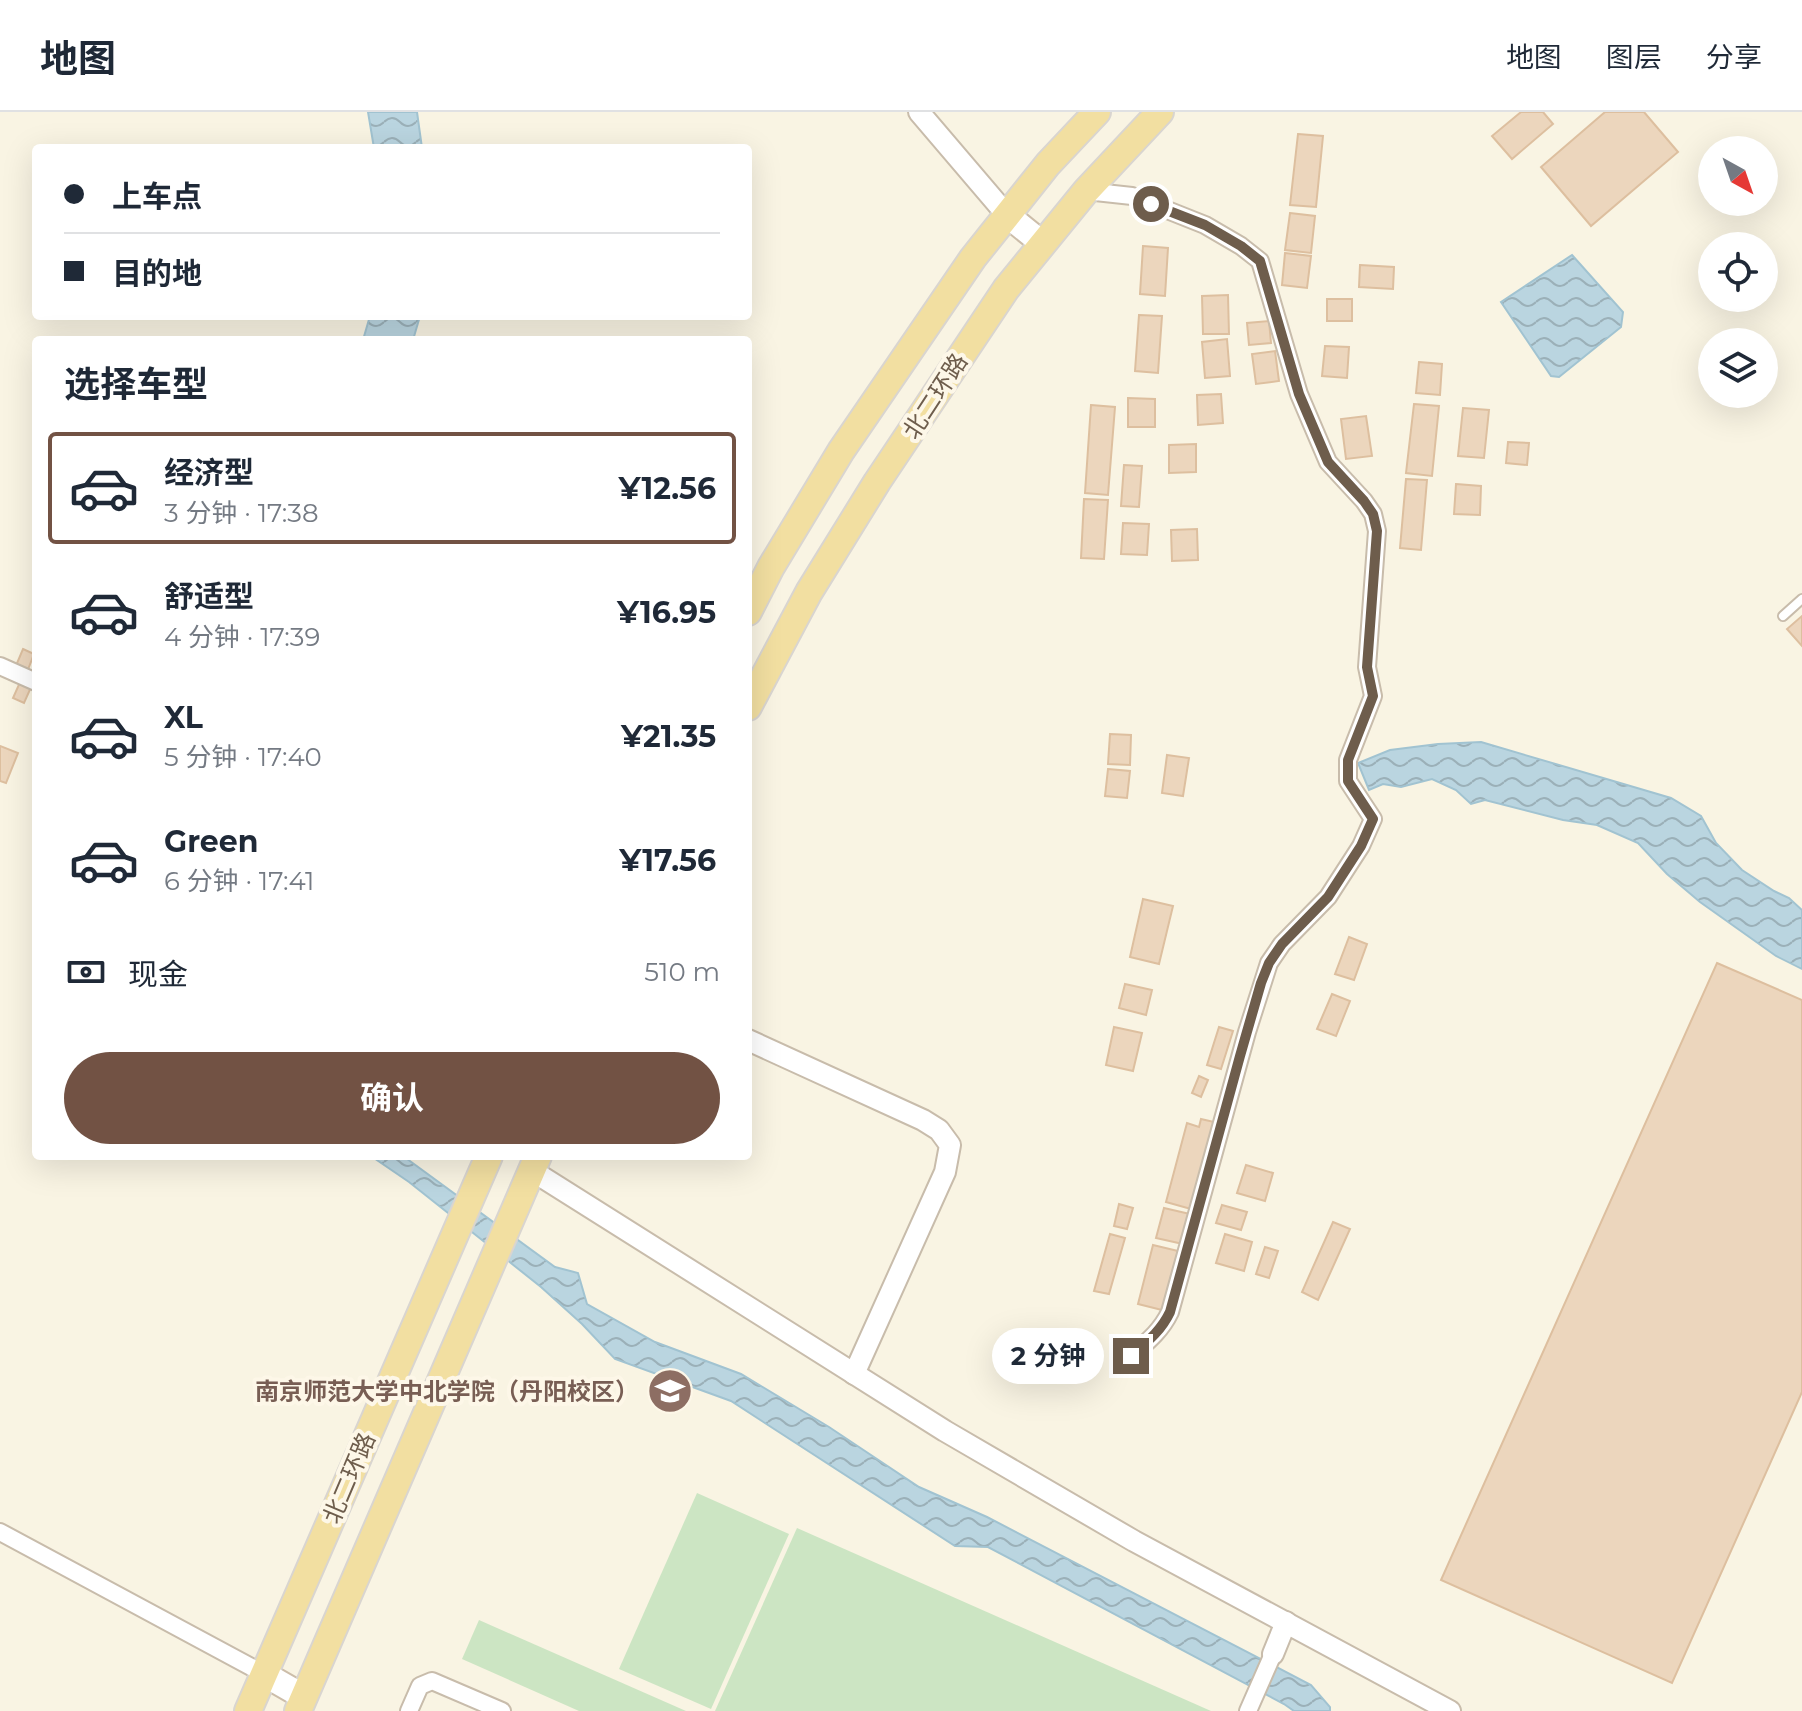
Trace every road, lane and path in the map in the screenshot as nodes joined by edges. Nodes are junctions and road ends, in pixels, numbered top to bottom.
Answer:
1 (919, 112) edge
2 (1097, 112) edge
3 (1160, 112) edge
4 (1086, 191) junction
5 (1006, 214) junction
6 (1043, 244) junction
7 (1802, 599) edge
8 (752, 604) edge
9 (1783, 616) dead end
10 (0, 666) edge
11 (32, 680) edge
12 (752, 699) edge
13 (752, 1042) edge
14 (487, 1160) edge
15 (534, 1163) edge
16 (1131, 1356) dead end
17 (854, 1374) junction
18 (0, 1532) edge
19 (1286, 1622) junction
20 (1273, 1654) joint
21 (264, 1674) junction
22 (1251, 1703) edge
23 (301, 1704) edge
24 (248, 1711) edge
25 (409, 1711) edge
26 (502, 1711) edge
27 (1450, 1711) edge

1 - 5 street
2 - 5 main road, 北二环路
3 - 4 main road, 北二环路
4 - 6 main road, 北二环路
4 - 16 street
5 - 6 main road
5 - 8 main road, 北二环路
6 - 12 main road, 北二环路
7 - 9 lane
10 - 11 street
13 - 17 street
14 - 21 main road, 北二环路
15 - 17 street
15 - 23 main road, 北二环路
17 - 19 street
18 - 21 street
19 - 20 street
19 - 27 street
20 - 22 street
21 - 23 main road
21 - 24 main road, 北二环路
25 - 26 street

